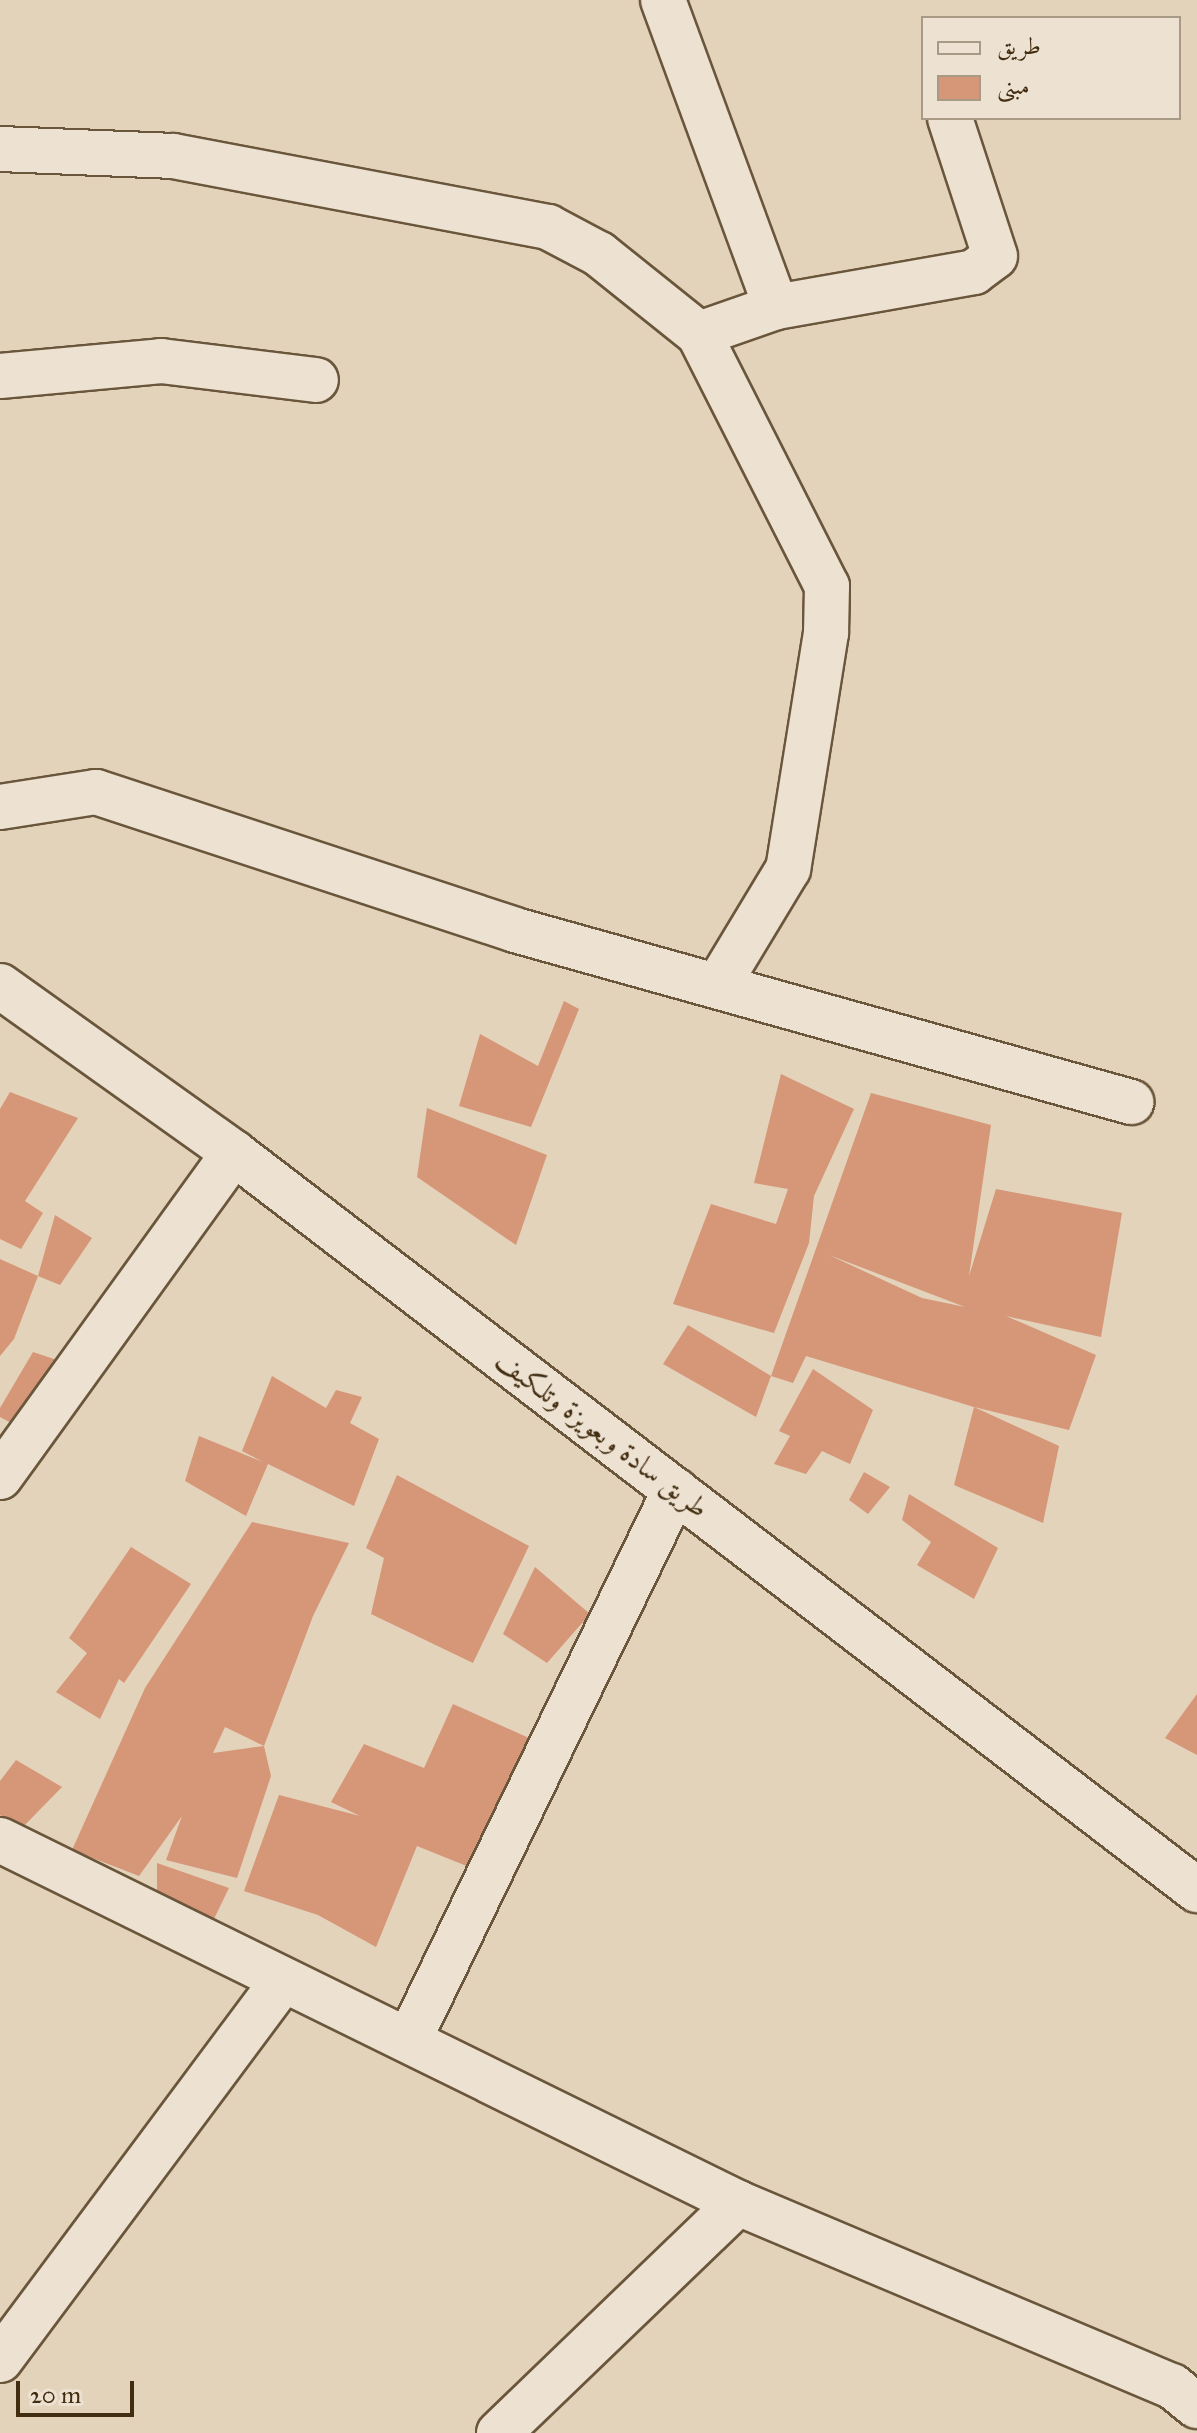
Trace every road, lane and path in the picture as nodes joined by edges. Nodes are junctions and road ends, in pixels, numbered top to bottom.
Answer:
1 (663, 0) edge
2 (951, 120) edge
3 (0, 149) edge
4 (776, 307) junction
5 (699, 334) junction
6 (0, 376) edge
7 (316, 380) dead end
8 (0, 807) edge
9 (718, 985) junction
10 (0, 986) edge
11 (1131, 1102) dead end
12 (234, 1153) junction
13 (0, 1477) edge
14 (675, 1490) junction
15 (0, 1840) edge
16 (1197, 1890) edge
17 (283, 1980) junction
18 (409, 2040) junction
19 (738, 2203) junction
20 (0, 2360) edge
21 (1197, 2406) edge
22 (499, 2433) edge

1 - 4 street
2 - 4 street
3 - 5 street
4 - 5 street
5 - 9 street
6 - 7 street
8 - 9 street
9 - 11 street
10 - 12 street, طريق سادة وبعويزة وتلكيف
12 - 13 street
12 - 14 street, طريق سادة وبعويزة وتلكيف
14 - 16 street, طريق سادة وبعويزة وتلكيف
14 - 18 street
15 - 17 street
17 - 18 street
17 - 20 street
18 - 19 street
19 - 21 street
19 - 22 street

